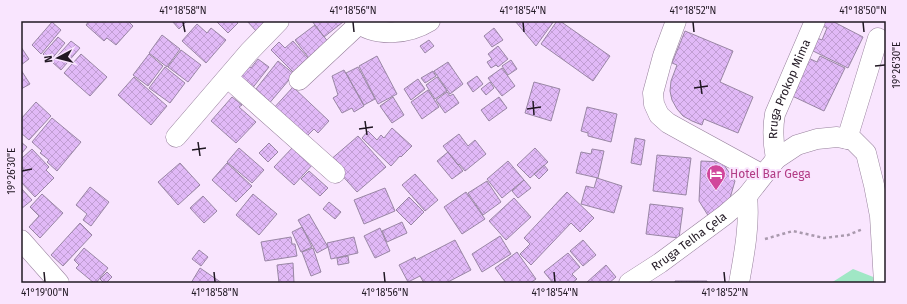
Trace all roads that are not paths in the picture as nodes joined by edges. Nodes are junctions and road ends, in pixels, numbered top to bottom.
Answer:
1 (279, 21) edge
2 (430, 21) edge
3 (676, 21) edge
4 (815, 21) edge
5 (357, 23) edge
6 (878, 38) dead end
7 (228, 78) junction
8 (299, 80) dead end
9 (176, 137) dead end
10 (846, 139) junction
11 (776, 159) junction
12 (335, 173) dead end
13 (763, 175) junction
14 (747, 196) junction
15 (21, 240) edge
16 (59, 283) edge
17 (629, 283) edge
18 (739, 283) edge
19 (884, 283) edge

1 - 7 street
2 - 5 street
3 - 13 street
4 - 11 street, Rruga Prokop Mima
5 - 8 street
6 - 10 street
7 - 9 street
7 - 12 street
10 - 11 street, Rruga Telha Çela
10 - 19 street
11 - 13 street, Rruga Telha Çela
13 - 14 street, Rruga Telha Çela
14 - 17 street, Rruga Telha Çela
14 - 18 street
15 - 16 street

